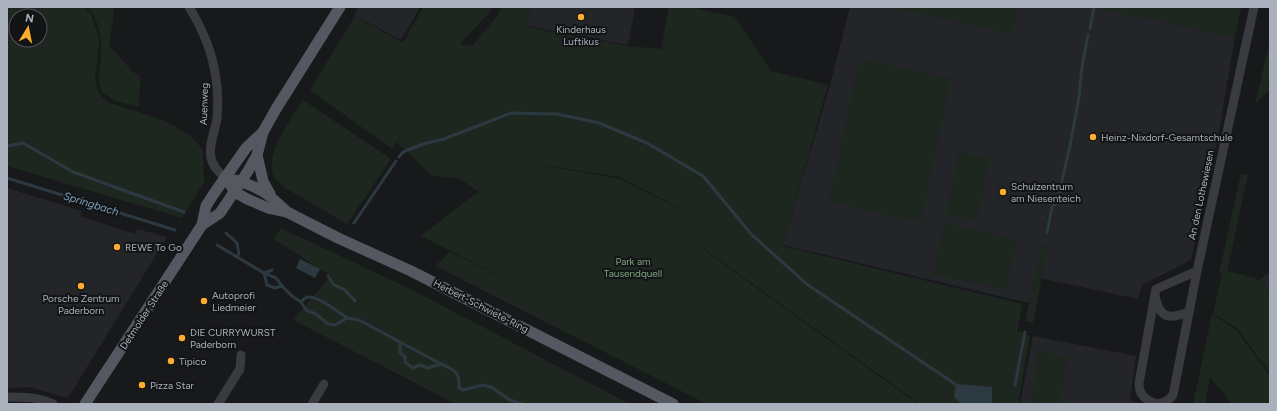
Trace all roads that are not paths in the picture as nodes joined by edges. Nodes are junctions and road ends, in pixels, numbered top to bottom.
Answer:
1 (189, 7) edge
2 (340, 7) edge
3 (1254, 7) edge
4 (263, 132) junction
5 (257, 155) junction
6 (225, 177) junction
7 (241, 182) junction
8 (235, 192) junction
9 (272, 196) junction
10 (287, 212) junction
11 (202, 225) junction
12 (1197, 271) junction
13 (1154, 295) junction
14 (1189, 312) junction
15 (241, 354) dead end
16 (324, 384) dead end
17 (7, 397) edge
18 (53, 404) edge
19 (85, 404) edge
20 (218, 404) edge
21 (312, 404) edge
22 (673, 404) edge
23 (1156, 404) edge

1 - 6 street, Auenweg
2 - 4 main road, Detmolder Straße
3 - 12 street, An den Lothewiesen
4 - 5 main road, Detmolder Straße
4 - 6 main road, Detmolder Straße
5 - 7 main road, Detmolder Straße
5 - 9 main road
6 - 7 main road, Herbert-Schwiete-Ring
6 - 8 main road, Herbert-Schwiete-Ring
6 - 11 main road, Detmolder Straße
7 - 8 main road, Detmolder Straße
7 - 9 main road, Herbert-Schwiete-Ring
8 - 10 main road, Herbert-Schwiete-Ring
8 - 11 main road, Detmolder Straße
9 - 10 main road, Herbert-Schwiete-Ring
10 - 22 main road, Herbert-Schwiete-Ring
11 - 19 main road, Detmolder Straße
12 - 13 street
12 - 14 street, An den Lothewiesen
13 - 14 street
13 - 23 street, An den Lothewiesen
14 - 23 street, An den Lothewiesen
15 - 20 street
16 - 21 street
17 - 18 street

